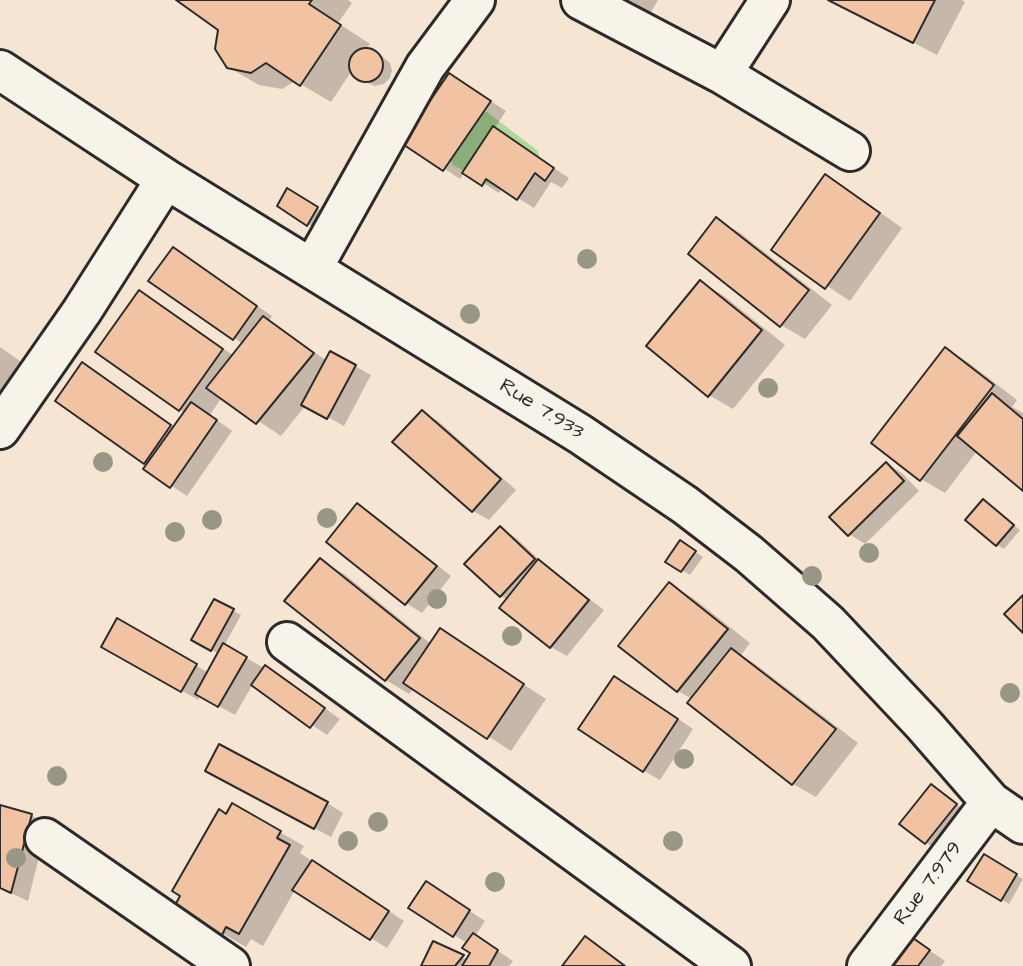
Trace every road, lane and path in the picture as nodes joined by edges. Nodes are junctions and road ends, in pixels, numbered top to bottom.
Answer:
1 (475, 0) edge
2 (581, 0) edge
3 (770, 0) edge
4 (0, 70) edge
5 (722, 74) junction
6 (850, 151) dead end
7 (166, 179) junction
8 (312, 269) junction
9 (0, 429) edge
10 (287, 642) dead end
11 (990, 802) junction
12 (1023, 824) edge
13 (45, 838) dead end
14 (230, 966) edge
15 (731, 966) edge
16 (867, 966) edge

1 - 8 street
2 - 5 street
3 - 5 street
4 - 7 street, Rue 7.933
5 - 6 street
7 - 8 street, Rue 7.933
7 - 9 street
8 - 11 street, Rue 7.933
10 - 15 street
11 - 12 street, Rue 7.933
11 - 16 street, Rue 7.979
13 - 14 street

